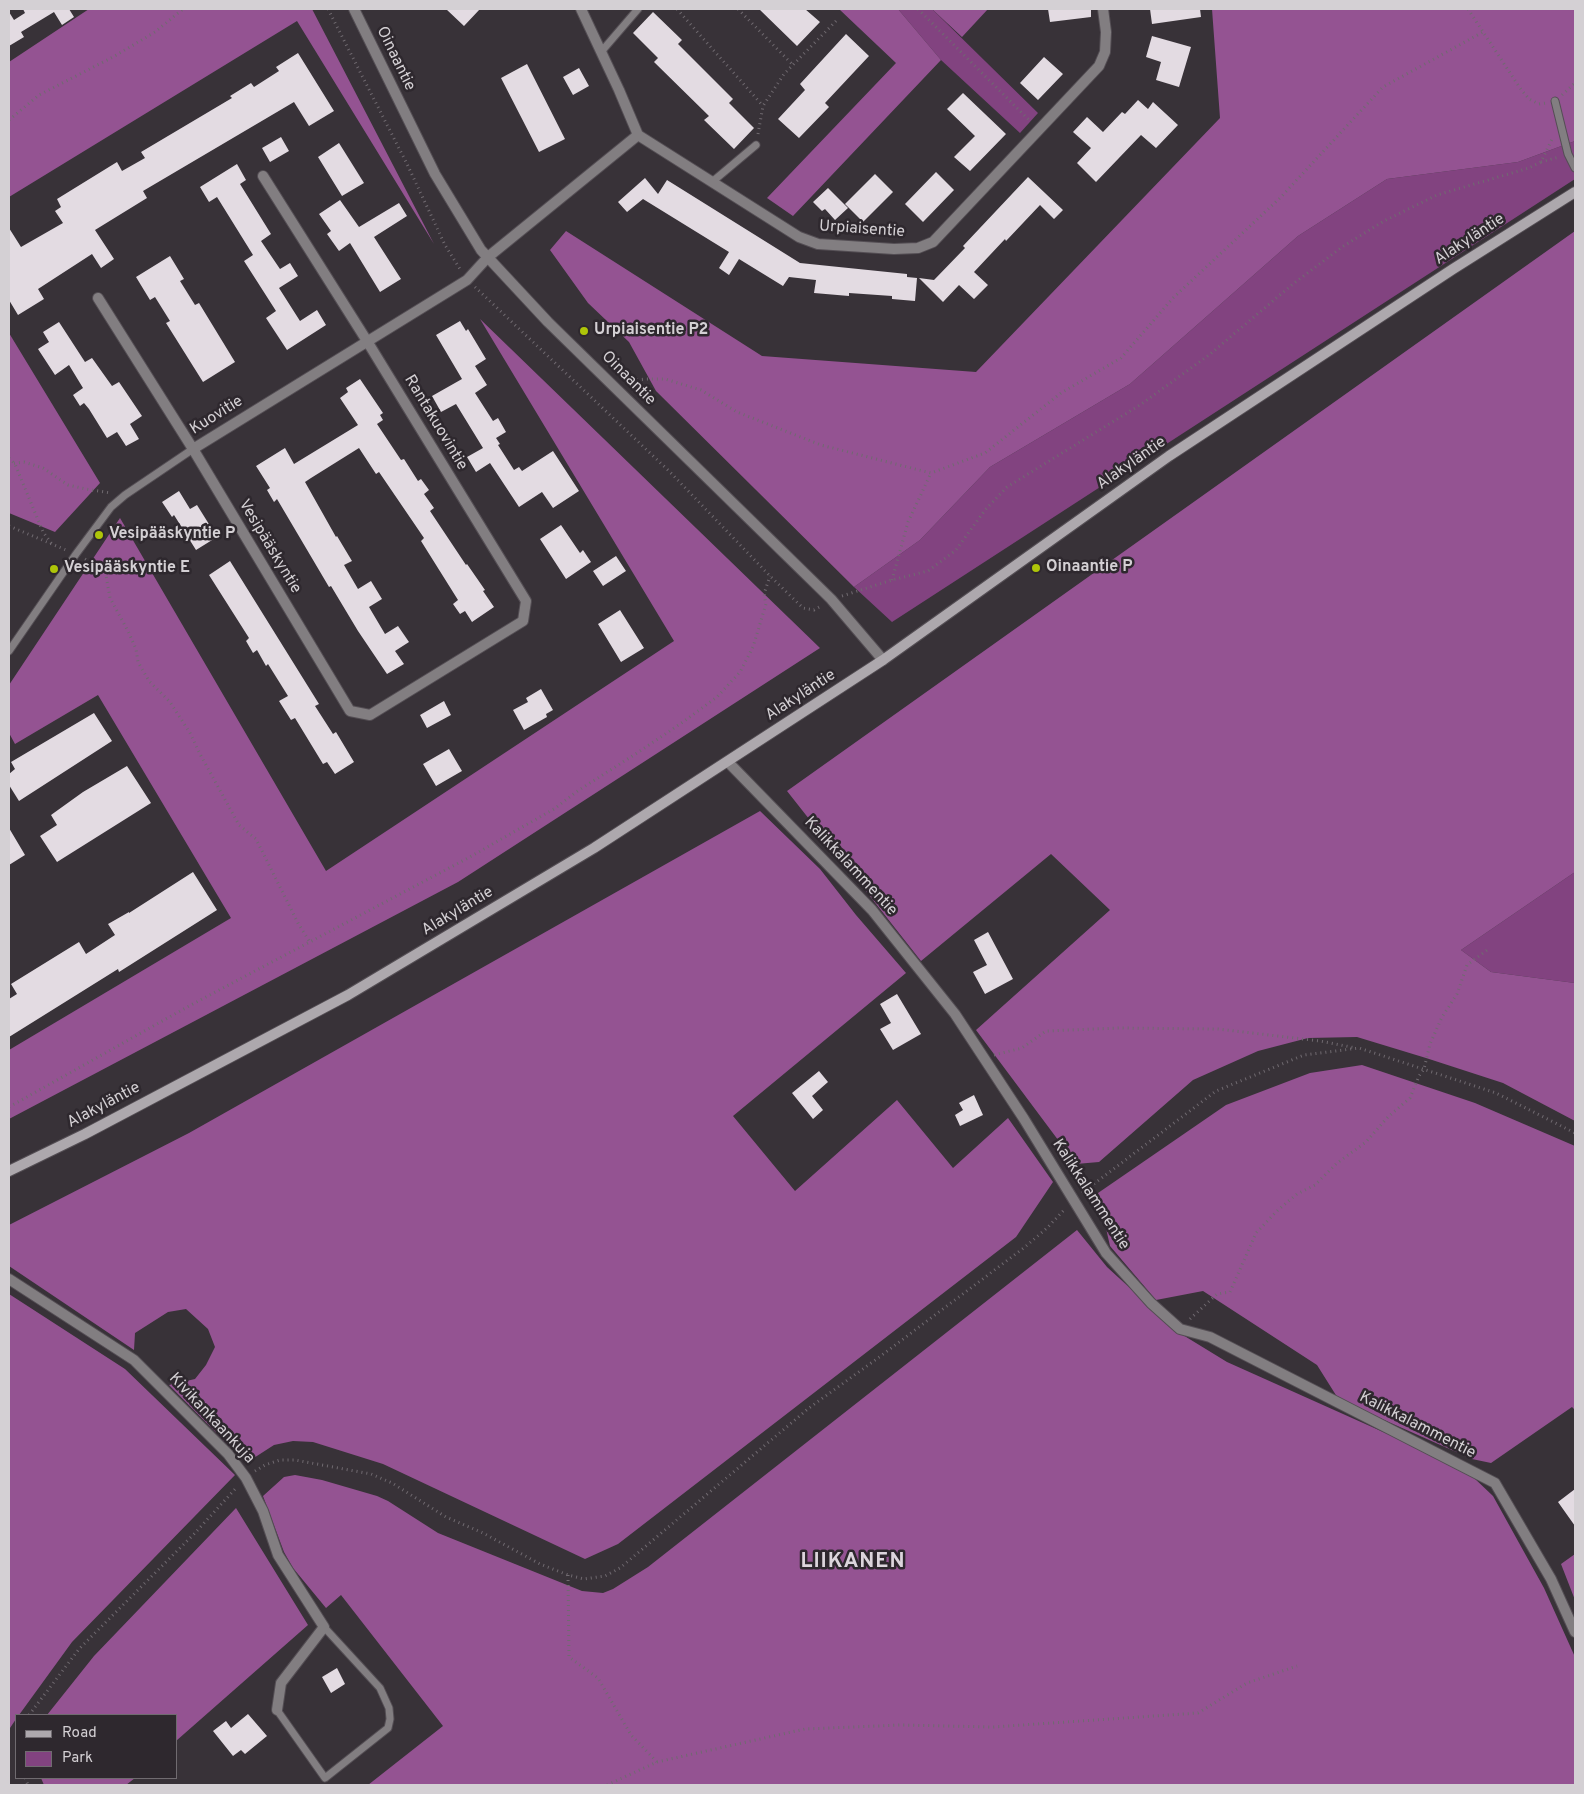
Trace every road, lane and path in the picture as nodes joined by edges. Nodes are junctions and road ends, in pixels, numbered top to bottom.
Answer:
1 (183, 9) edge
2 (354, 9) edge
3 (581, 9) edge
4 (638, 9) edge
5 (677, 9) edge
6 (738, 9) edge
7 (918, 9) edge
8 (1102, 9) edge
9 (1468, 9) edge
10 (838, 19) dead end
11 (1483, 32) junction
12 (601, 52) junction
13 (792, 64) junction
14 (1575, 83) edge
15 (1555, 101) junction
16 (763, 106) junction
17 (9, 120) edge
18 (1560, 122) junction
19 (1039, 130) junction
20 (638, 135) junction
21 (756, 144) joint
22 (1568, 154) junction
23 (1540, 162) junction
24 (1575, 168) edge
25 (263, 176) dead end
26 (712, 182) junction
27 (1575, 192) edge
28 (488, 257) junction
29 (98, 298) dead end
30 (367, 341) junction
31 (610, 383) junction
32 (193, 449) junction
33 (9, 458) edge
34 (9, 464) edge
35 (14, 464) junction
36 (931, 473) junction
37 (125, 495) junction
38 (9, 526) edge
39 (52, 544) junction
40 (76, 554) junction
41 (892, 580) junction
42 (830, 599) junction
43 (9, 651) edge
44 (883, 660) junction
45 (455, 664) joint
46 (728, 762) junction
47 (310, 942) junction
48 (1490, 948) dead end
49 (1359, 1048) junction
50 (984, 1057) junction
51 (1424, 1069) junction
52 (9, 1107) edge
53 (1575, 1133) edge
54 (9, 1171) edge
55 (1073, 1200) junction
56 (9, 1279) edge
57 (1180, 1330) junction
58 (246, 1478) junction
59 (568, 1575) junction
60 (324, 1627) junction
61 (1575, 1632) edge
62 (1297, 1666) dead end
63 (277, 1710) joint
64 (30, 1714) edge
65 (658, 1762) junction
66 (608, 1785) edge

1 - 17 path
2 - 28 street, Oinaantie
3 - 12 street
4 - 12 lane
5 - 16 path
6 - 13 path
7 - 19 path
8 - 19 street, Urpiaisentie
9 - 11 path
10 - 13 path
11 - 15 path
11 - 36 path
12 - 20 street
13 - 16 path
14 - 15 path
15 - 18 lane
16 - 21 path
18 - 22 lane
18 - 23 path
19 - 26 street, Urpiaisentie
20 - 26 street, Urpiaisentie
20 - 28 street
21 - 26 lane
22 - 23 path
22 - 24 lane
23 - 41 path
25 - 30 street, Rantakuovintie
27 - 44 main road, Alakyläntie
28 - 30 street, Kuovitie
28 - 31 street, Oinaantie
29 - 32 street, Vesipääskyntie
30 - 32 street, Kuovitie
30 - 45 street, Rantakuovintie
31 - 36 path
31 - 42 street, Oinaantie
32 - 37 lane, Kuovitie
32 - 45 street, Vesipääskyntie
33 - 35 path
34 - 35 path
35 - 37 path
35 - 39 path
36 - 41 path
37 - 40 lane, Kuovitie
38 - 39 path
39 - 40 path
40 - 43 lane, Kuovitie
40 - 47 path
41 - 42 path
42 - 44 street, Oinaantie
42 - 47 path
44 - 46 main road, Alakyläntie
46 - 50 street, Kalikkalammentie
46 - 54 main road, Alakyläntie
47 - 52 path
48 - 51 path
49 - 50 path
49 - 51 path
49 - 55 path
50 - 55 street, Kalikkalammentie
51 - 53 path
51 - 57 path
55 - 57 street, Kalikkalammentie
55 - 59 path
56 - 58 street, Kivikankaankuja
57 - 61 street, Kalikkalammentie
58 - 59 path
58 - 60 street, Kivikankaankuja
58 - 64 path
59 - 65 path
60 - 63 street
60 - 63 lane
62 - 65 path
65 - 66 path

